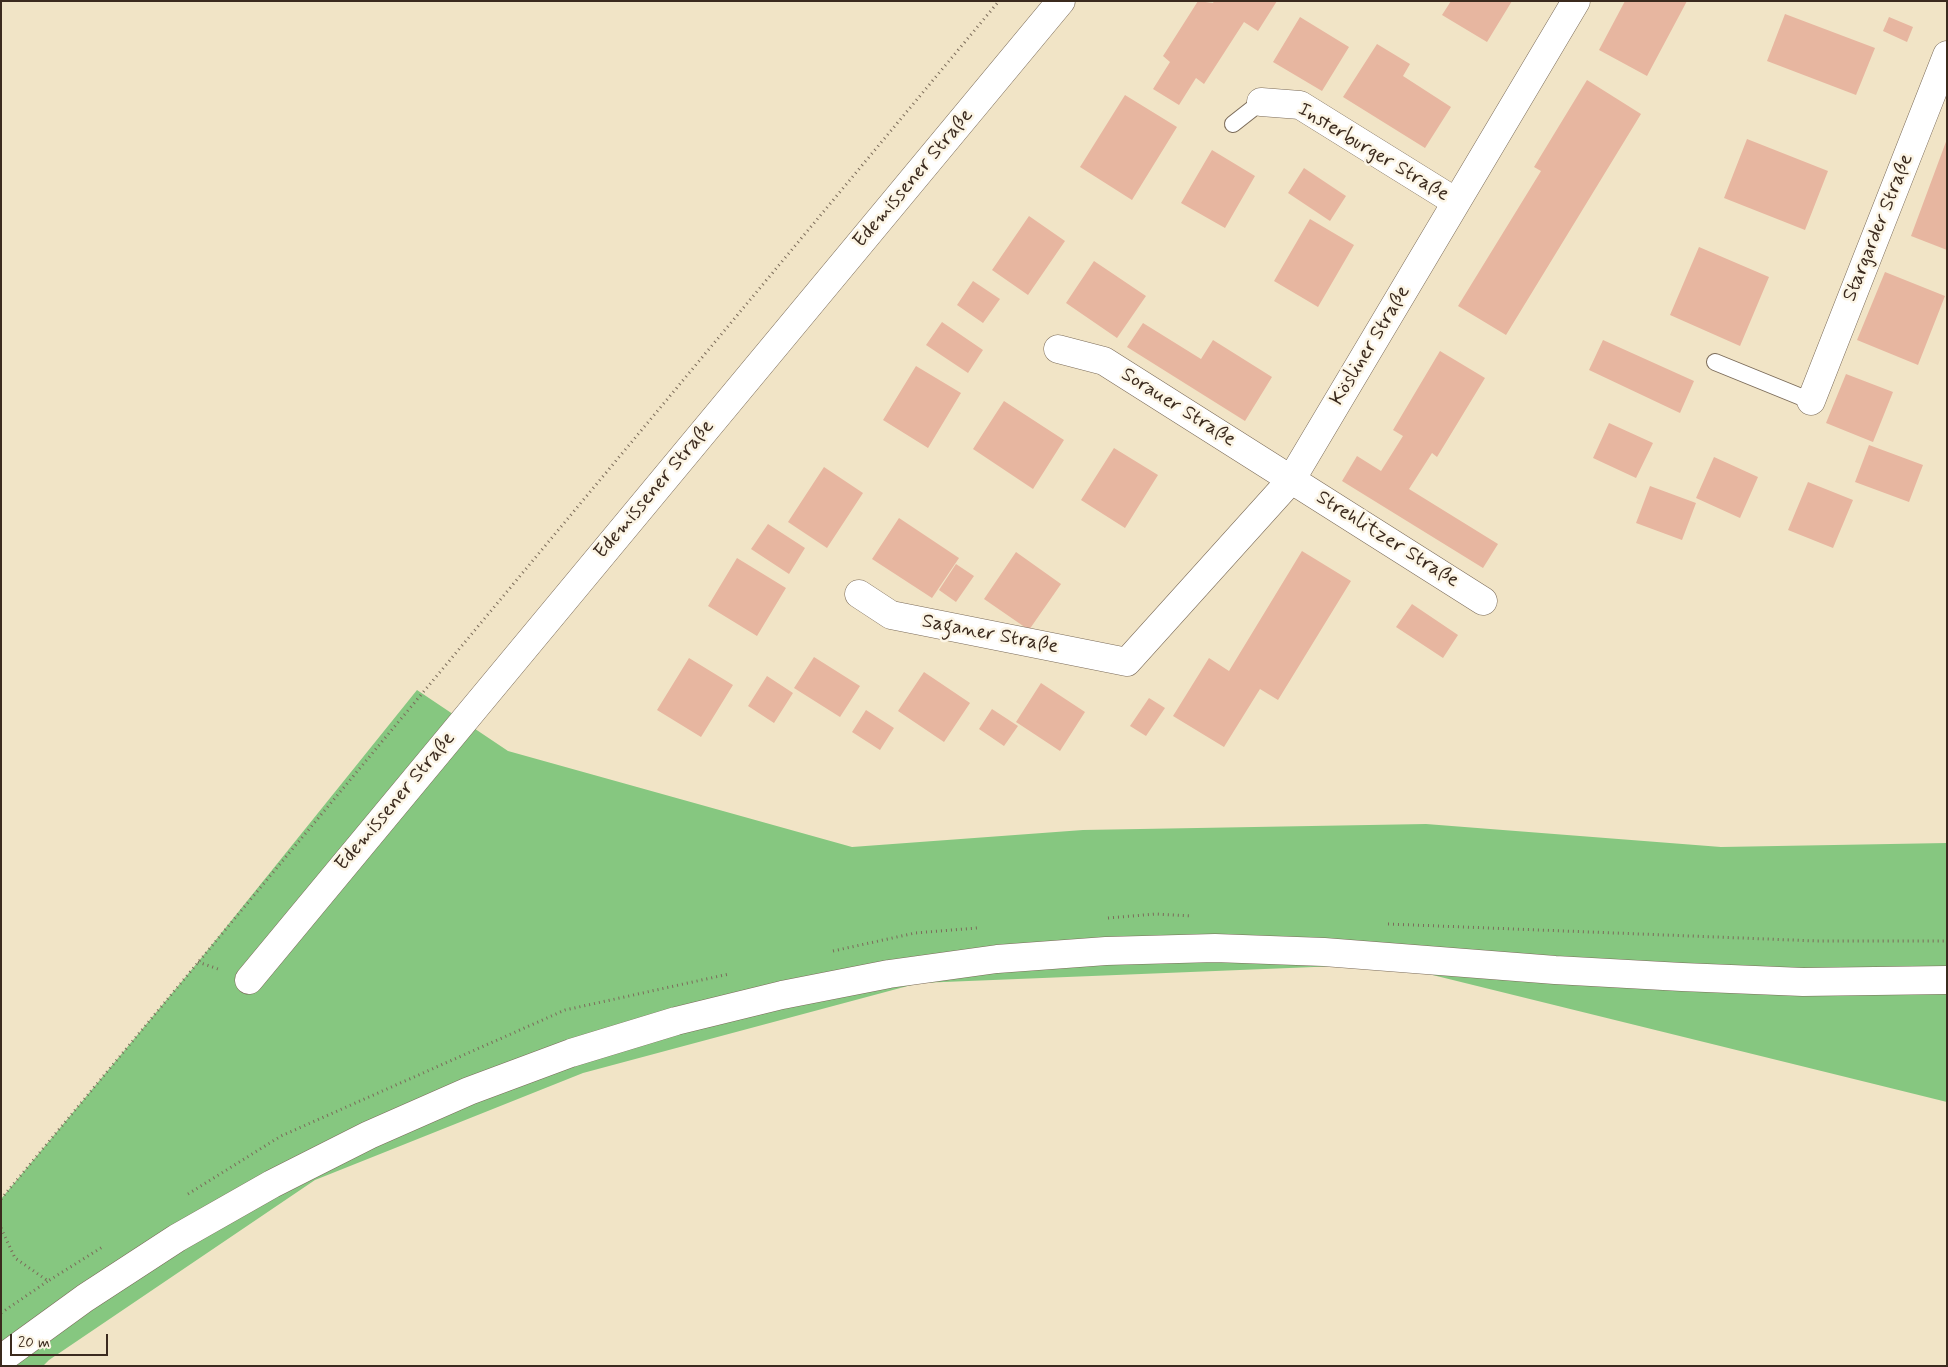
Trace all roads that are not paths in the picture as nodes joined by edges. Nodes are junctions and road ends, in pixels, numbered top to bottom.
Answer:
1 (1061, 1) edge
2 (1576, 1) edge
3 (1947, 55) edge
4 (1261, 102) joint
5 (1233, 124) dead end
6 (1456, 202) junction
7 (1058, 349) dead end
8 (1715, 362) dead end
9 (1810, 401) joint
10 (1291, 480) junction
11 (859, 594) dead end
12 (1483, 601) dead end
13 (1127, 662) joint
14 (249, 980) dead end
15 (1947, 980) edge
16 (1, 1359) edge

1 - 14 street, Edemissener Straße
2 - 6 street, Kösliner Straße
3 - 9 street, Stargarder Straße
4 - 5 lane
4 - 6 street, Insterburger Straße
6 - 10 street, Kösliner Straße
7 - 10 street, Sorauer Straße
8 - 9 lane
10 - 12 street, Strehlitzer Straße
10 - 13 street, Kösliner Straße
11 - 13 street, Saganer Straße
15 - 16 street

